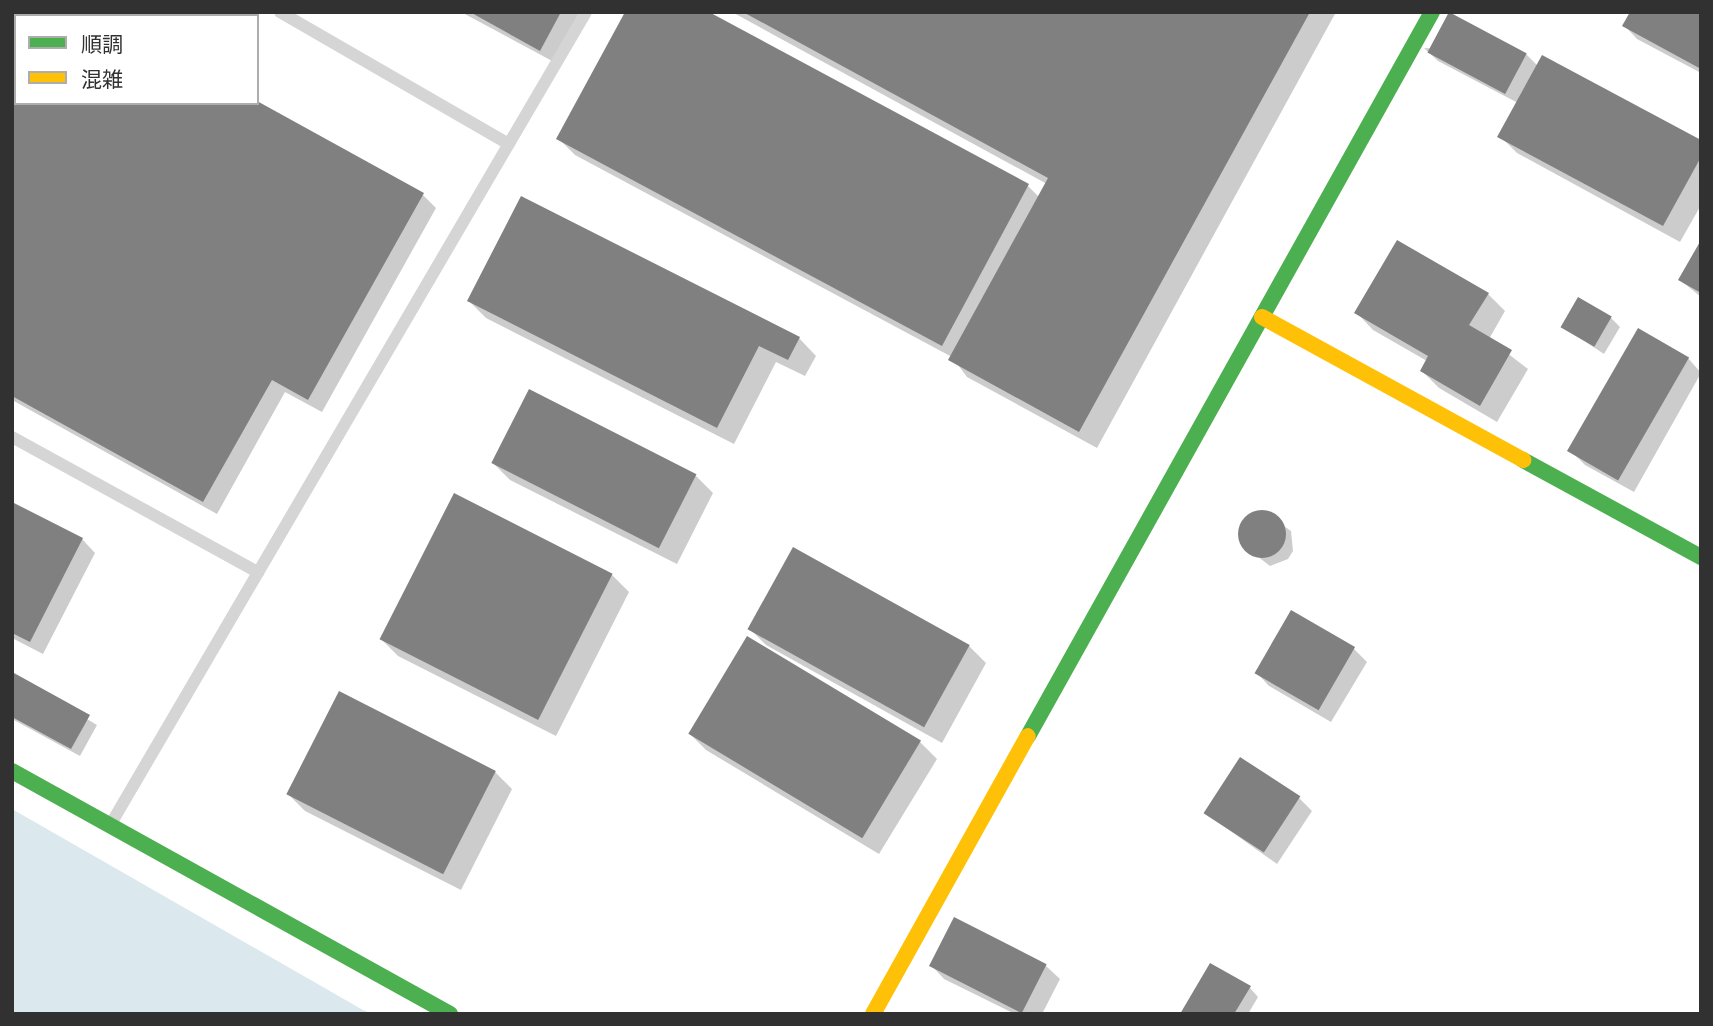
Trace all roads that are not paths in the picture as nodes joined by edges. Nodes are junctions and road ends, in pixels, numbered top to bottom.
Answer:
1 (280, 12) edge
2 (586, 12) edge
3 (1432, 12) edge
4 (509, 144) junction
5 (1262, 317) junction
6 (12, 437) edge
7 (1701, 557) edge
8 (258, 572) junction
9 (12, 771) edge
10 (110, 825) junction
11 (450, 1014) edge
12 (873, 1014) edge

1 - 4 lane
2 - 4 lane
3 - 5 street
4 - 8 lane
5 - 7 street
5 - 12 street
6 - 8 lane
8 - 10 lane
9 - 10 street
10 - 11 street

